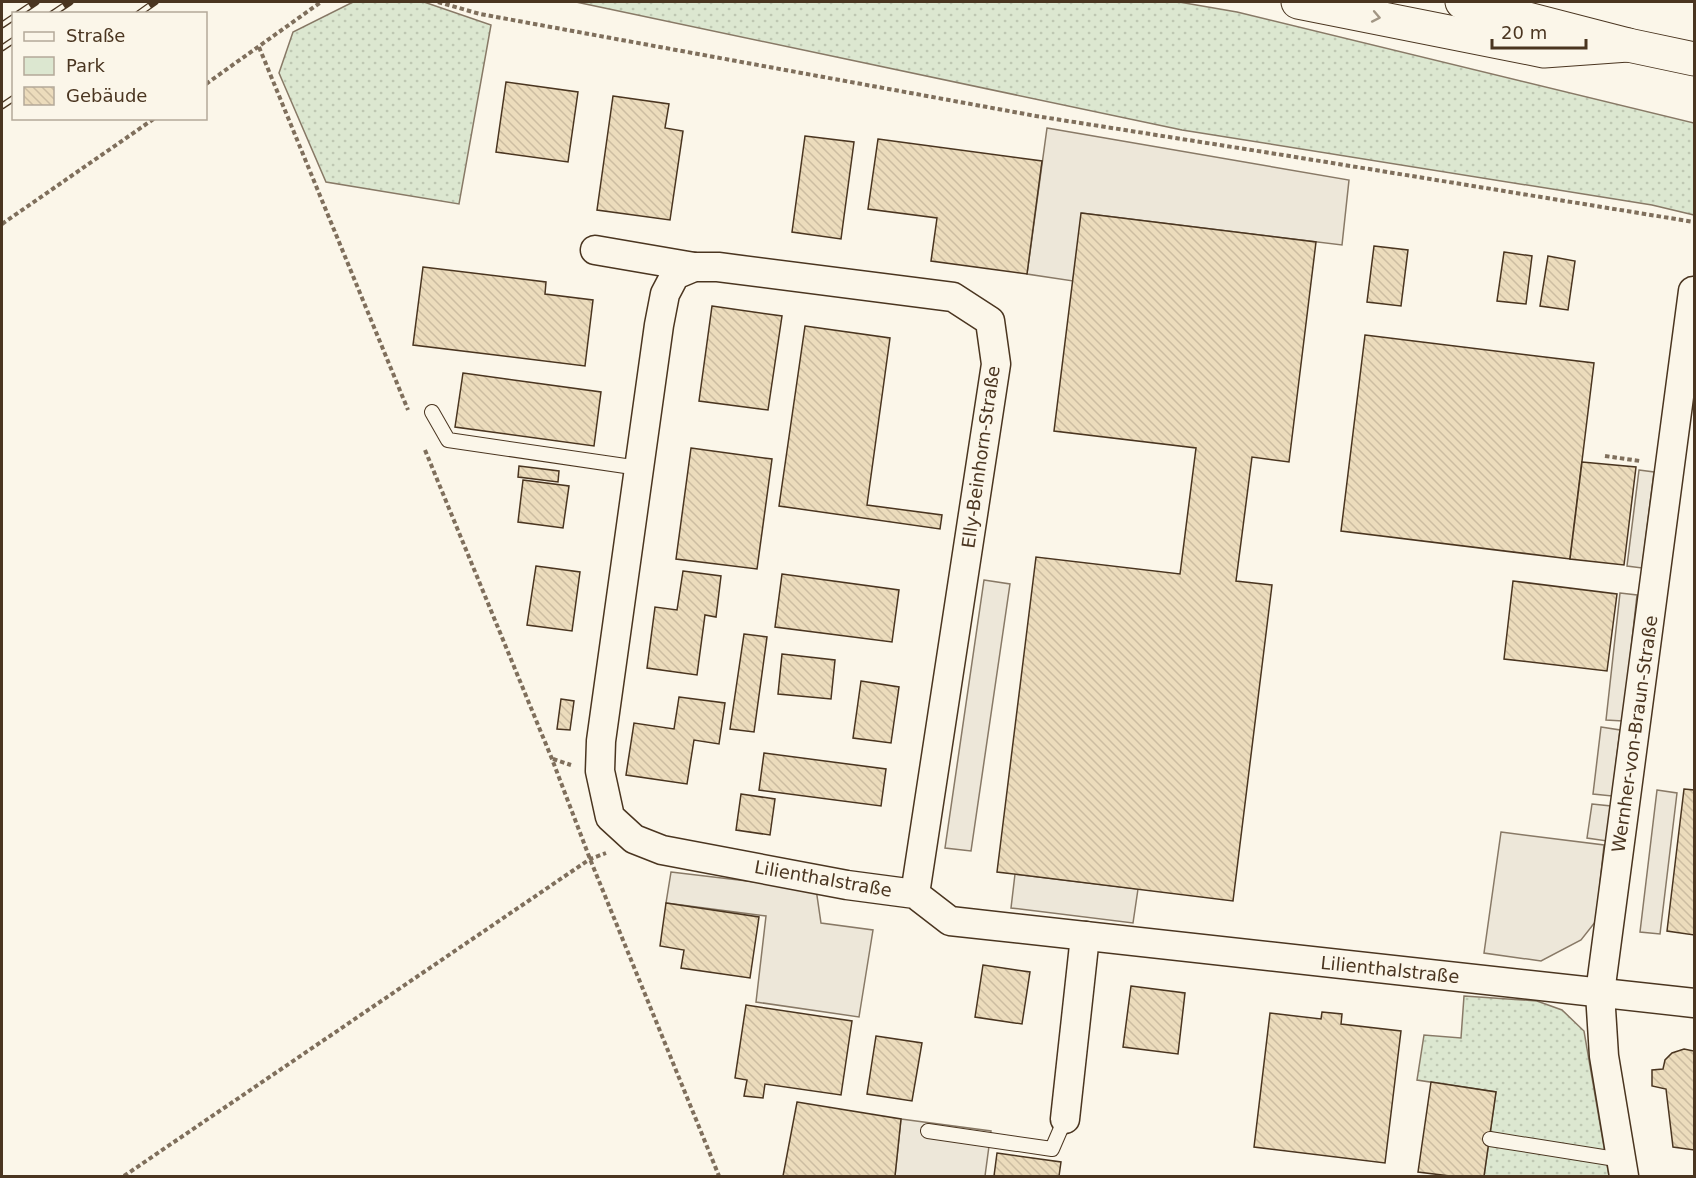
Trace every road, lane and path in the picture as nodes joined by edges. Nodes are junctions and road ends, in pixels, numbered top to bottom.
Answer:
1 (321, 2) edge
2 (438, 2) edge
3 (1298, 2) edge
4 (1462, 2) edge
5 (1628, 45) junction
6 (259, 47) junction
7 (1695, 59) edge
8 (207, 83) edge
9 (152, 120) edge
10 (1695, 222) edge
11 (2, 224) edge
12 (595, 250) dead end
13 (694, 267) junction
14 (1693, 291) dead end
15 (432, 412) dead end
16 (412, 419) dead end
17 (421, 441) dead end
18 (639, 468) junction
19 (590, 859) junction
20 (915, 894) junction
21 (1085, 936) junction
22 (1600, 993) junction
23 (1695, 1004) edge
24 (1065, 1119) joint
25 (928, 1131) dead end
26 (1490, 1139) dead end
27 (1623, 1168) edge
28 (124, 1176) edge
29 (719, 1176) edge

1 - 6 path
2 - 10 path
3 -> 5 highway
4 - 5 highway
5 - 7 highway
6 - 8 path
6 - 16 path
9 - 11 path
12 - 13 street, Elly-Beinhorn-Straße
13 - 18 street
13 - 20 street, Elly-Beinhorn-Straße
14 - 22 street, Wernher-von-Braun-Straße
15 - 18 lane
17 - 19 path
18 - 20 street, Lilienthalstraße
19 - 28 path
19 - 29 path
20 - 21 street, Lilienthalstraße
21 - 22 street, Lilienthalstraße
21 - 24 street
22 - 23 street, Lilienthalstraße
22 - 27 street, Wernher-von-Braun-Straße
24 - 25 lane
26 - 27 lane

